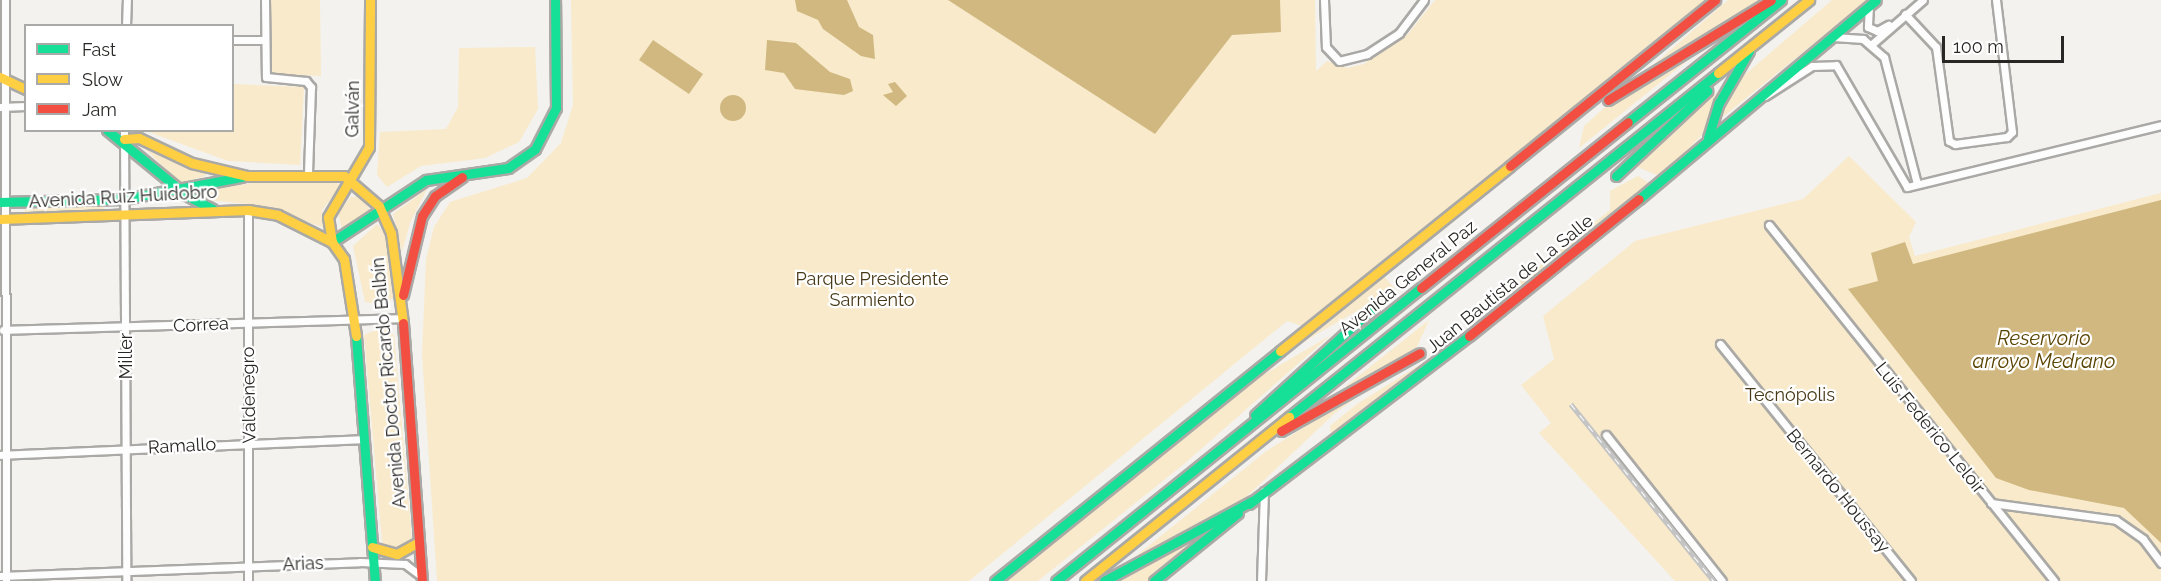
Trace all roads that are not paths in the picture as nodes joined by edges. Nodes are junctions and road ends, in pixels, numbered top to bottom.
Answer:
1 (4, 0) edge
2 (127, 0) edge
3 (265, 0) edge
4 (370, 0) edge
5 (555, 0) edge
6 (1324, 0) edge
7 (1424, 0) edge
8 (1715, 0) edge
9 (1771, 0) edge
10 (1780, 0) edge
11 (1809, 0) edge
12 (1923, 0) edge
13 (1996, 0) edge
14 (1873, 3) edge
15 (1905, 14) junction
16 (1895, 22) junction
17 (126, 24) edge
18 (1830, 37) junction
19 (234, 40) edge
20 (265, 40) junction
21 (1872, 44) junction
22 (1753, 45) junction
23 (2, 77) edge
24 (24, 88) edge
25 (1608, 100) dead end
26 (1751, 101) junction
27 (24, 106) edge
28 (2, 107) edge
29 (2161, 125) edge
30 (124, 135) edge
31 (1707, 138) junction
32 (308, 174) junction
33 (247, 176) junction
34 (462, 176) junction
35 (1616, 177) dead end
36 (352, 180) junction
37 (1917, 184) junction
38 (178, 189) junction
39 (124, 200) junction
40 (1, 202) edge
41 (212, 209) junction
42 (248, 210) junction
43 (382, 212) junction
44 (124, 217) junction
45 (1, 218) edge
46 (1769, 225) dead end
47 (332, 242) junction
48 (402, 304) junction
49 (1374, 307) dead end
50 (354, 317) junction
51 (403, 318) junction
52 (248, 323) junction
53 (126, 329) junction
54 (2, 330) edge
55 (1720, 344) dead end
56 (1420, 353) dead end
57 (1606, 435) dead end
58 (1237, 436) junction
59 (363, 439) junction
60 (250, 442) junction
61 (1254, 446) junction
62 (126, 449) junction
63 (3, 454) edge
64 (1264, 491) junction
65 (1252, 501) junction
66 (1990, 503) junction
67 (419, 542) junction
68 (372, 547) junction
69 (374, 563) junction
70 (2161, 563) edge
71 (248, 566) junction
72 (126, 572) junction
73 (4, 577) edge
74 (422, 578) edge
75 (126, 581) edge
76 (248, 581) edge
77 (375, 581) edge
78 (995, 581) edge
79 (1056, 581) edge
80 (1085, 581) edge
81 (1104, 581) edge
82 (1154, 581) edge
83 (1262, 581) edge
84 (1722, 581) edge
85 (1911, 581) edge
86 (2054, 581) edge

1 - 23 street
2 - 17 street
3 - 20 street
4 - 36 main road, Galván
5 - 34 main road
6 - 7 street
8 - 78 main road, Avenida General Paz
9 - 25 main road
10 - 58 main road, Avenida General Paz
11 - 22 main road, Avenida General Paz
12 - 15 street
13 - 15 street
14 - 16 street
14 - 18 main road, Juan Bautista de La Salle
15 - 16 street
16 - 21 street
18 - 21 street
18 - 26 main road, Juan Bautista de La Salle
19 - 20 street
20 - 32 street
21 - 37 street
22 - 31 main road
22 - 35 main road
22 - 61 main road, Avenida General Paz
23 - 24 main road
23 - 28 street
26 - 31 main road, Juan Bautista de La Salle
26 - 37 street
27 - 28 street
28 - 40 street
29 - 37 street
30 - 33 main road
30 - 38 main road
30 - 39 street, Miller
31 - 64 main road, Juan Bautista de La Salle
32 - 33 main road
32 - 36 main road
33 - 38 main road, Avenida Ruiz Huidobro
34 - 43 main road
34 - 48 main road
36 - 43 main road, Avenida Doctor Ricardo Balbín
36 - 47 main road, Galván
38 - 39 main road, Avenida Ruiz Huidobro
38 - 41 main road
39 - 40 main road, Avenida Ruiz Huidobro
39 - 44 street, Miller
40 - 45 street
41 - 42 main road, Avenida Ruiz Huidobro
41 - 44 main road, Avenida Ruiz Huidobro
42 - 47 main road
42 - 52 street, Valdenegro
43 - 47 main road
43 - 48 main road, Avenida Doctor Ricardo Balbín
44 - 45 main road, Avenida Ruiz Huidobro
44 - 53 street, Miller
45 - 54 street
46 - 66 street, Luis Federico Leloir
47 - 50 main road, Avenida Doctor Ricardo Balbín
48 - 51 main road, Avenida Doctor Ricardo Balbín
49 - 58 main road
50 - 51 street, Correa
50 - 52 street, Correa
50 - 59 main road, Avenida Doctor Ricardo Balbín
51 - 67 main road, Avenida Doctor Ricardo Balbín
52 - 53 street, Correa
52 - 60 street, Valdenegro
53 - 54 street, Correa
53 - 62 street, Miller
54 - 63 street
55 - 85 street, Bernardo Houssay
56 - 61 main road
57 - 84 street
58 - 79 main road, Avenida General Paz
59 - 60 street, Ramallo
59 - 68 main road, Avenida Doctor Ricardo Balbín
60 - 62 street, Ramallo
60 - 71 street, Valdenegro
61 - 80 main road, Avenida General Paz
62 - 63 street, Ramallo
62 - 72 street, Miller
63 - 73 street
64 - 65 main road, Juan Bautista de La Salle
64 - 83 street
65 - 81 main road
65 - 82 main road, Juan Bautista de La Salle
66 - 70 street
66 - 86 street, Luis Federico Leloir
67 - 68 main road
67 - 74 main road, Avenida Doctor Ricardo Balbín
68 - 69 main road, Avenida Doctor Ricardo Balbín
69 - 71 street, Arias
69 - 74 street, Arias
69 - 77 main road, Avenida Doctor Ricardo Balbín
71 - 72 street, Arias
71 - 76 street, Valdenegro
72 - 73 street, Arias
72 - 75 street, Miller

